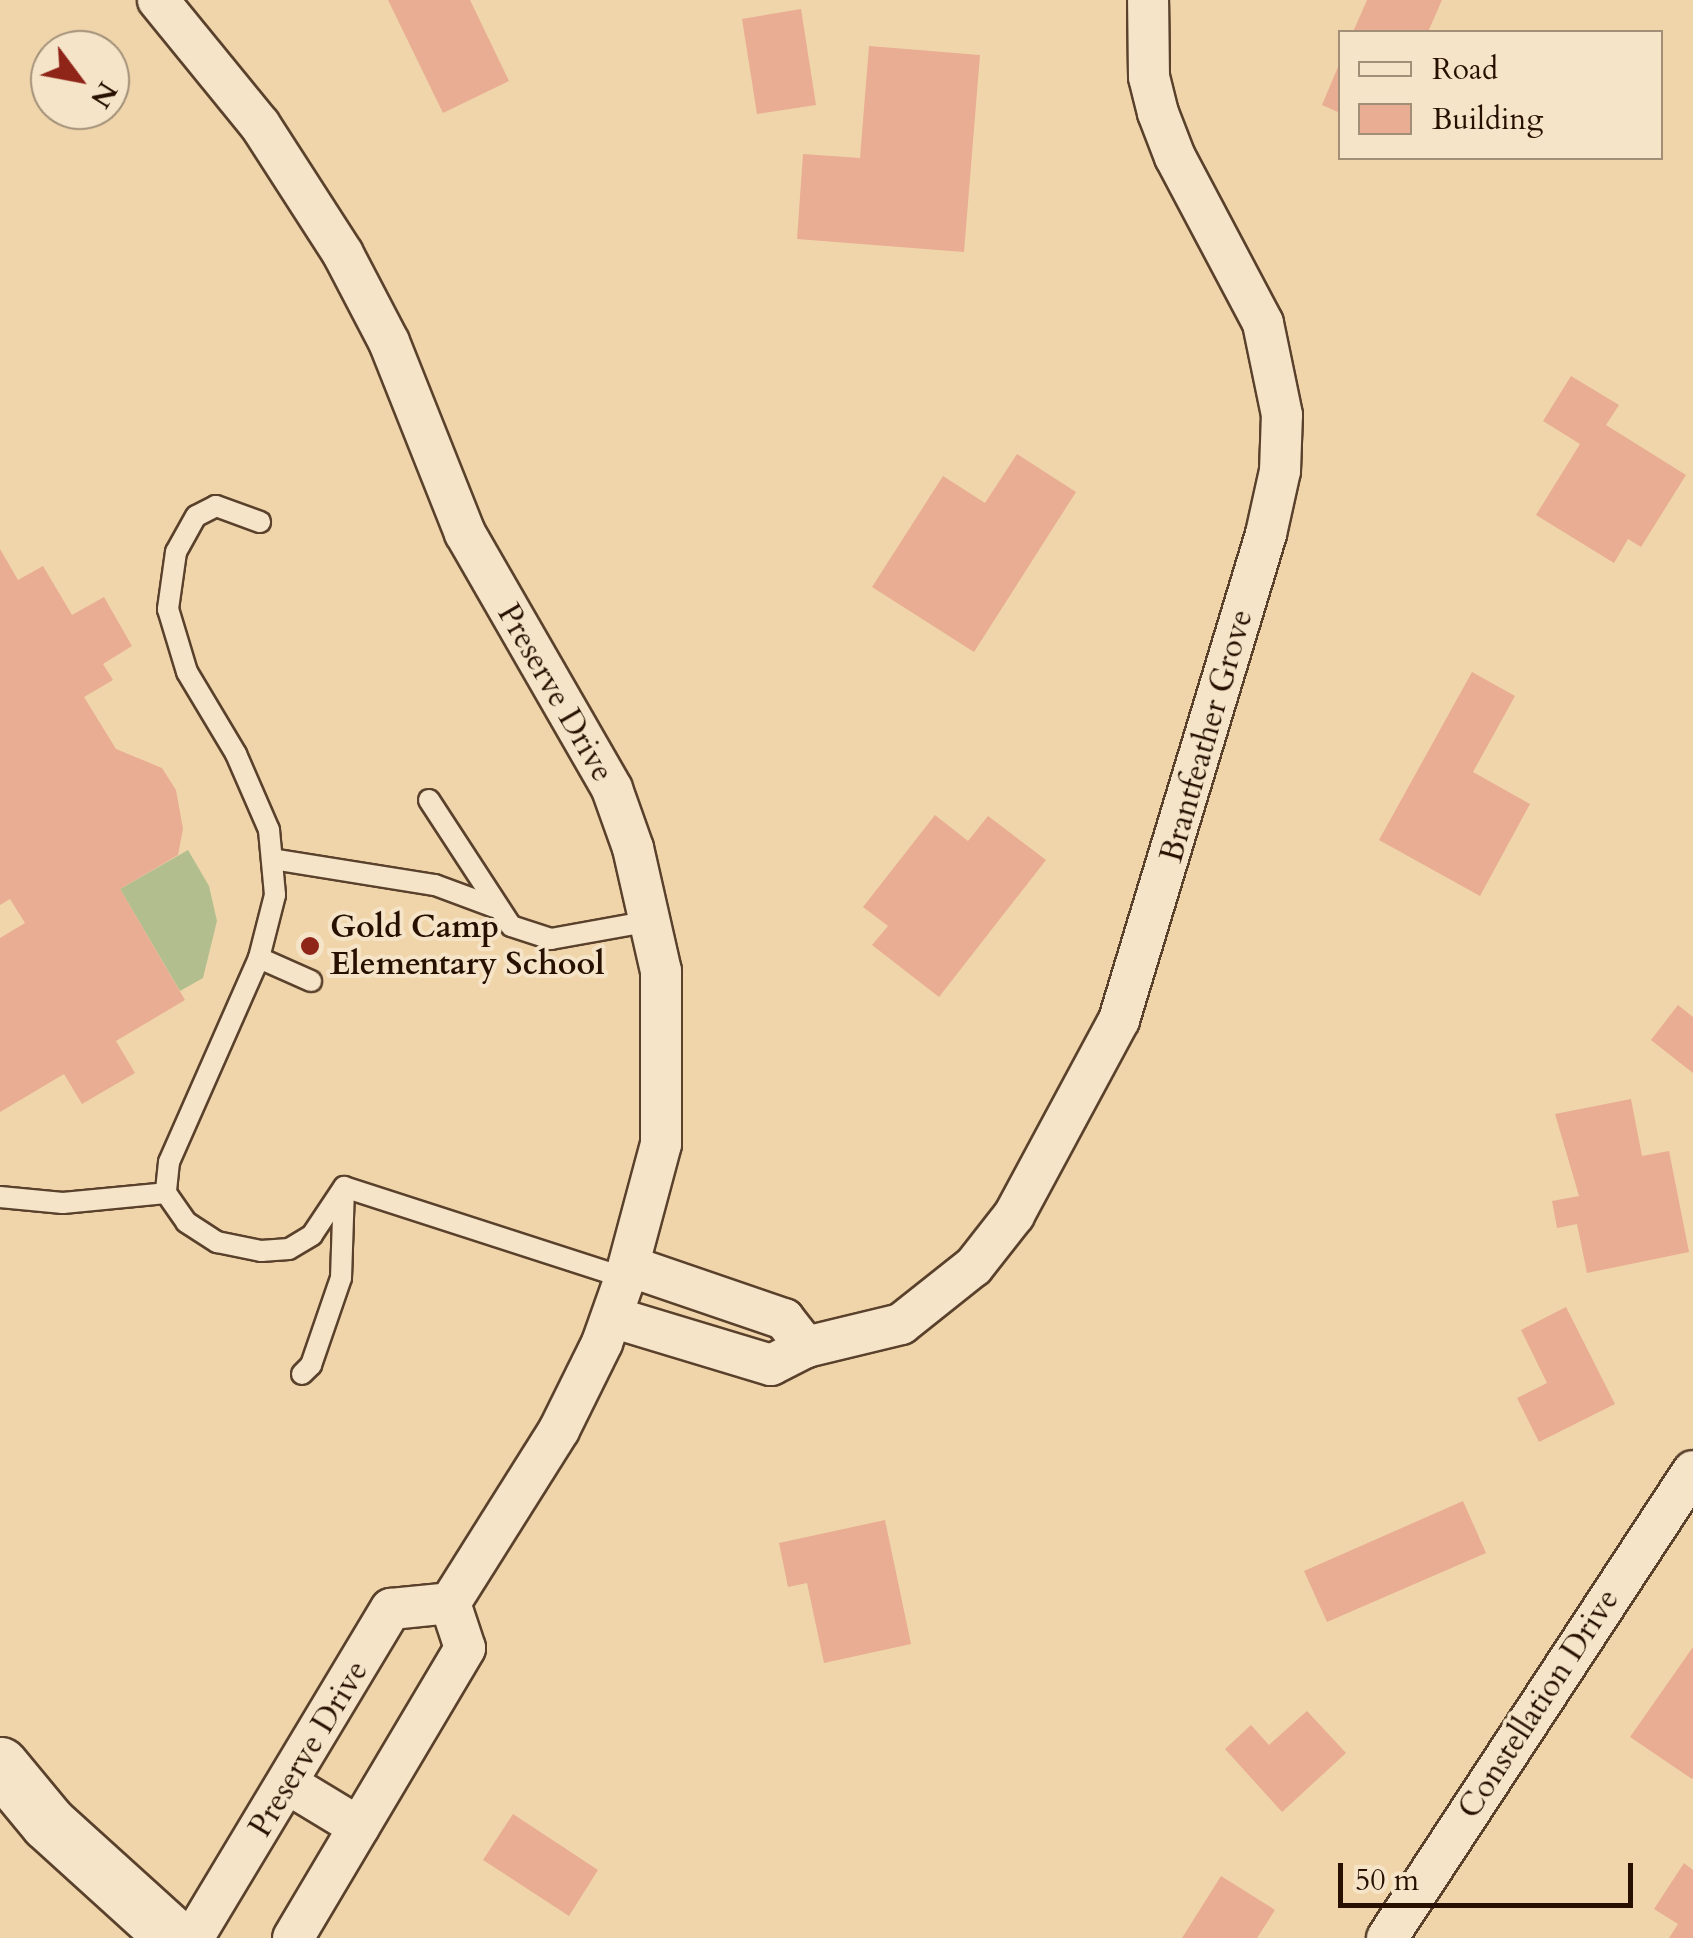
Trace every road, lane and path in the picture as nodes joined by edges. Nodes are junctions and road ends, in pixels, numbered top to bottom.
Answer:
1 (158, 0) edge
2 (1148, 0) edge
3 (260, 522) dead end
4 (429, 800) dead end
5 (272, 859) junction
6 (494, 907) junction
7 (652, 921) junction
8 (259, 958) junction
9 (310, 981) dead end
10 (344, 1188) junction
11 (166, 1193) junction
12 (0, 1197) edge
13 (627, 1272) junction
14 (612, 1317) junction
15 (806, 1347) junction
16 (302, 1374) dead end
17 (1693, 1471) edge
18 (450, 1603) junction
19 (0, 1765) edge
20 (288, 1784) junction
21 (359, 1827) junction
22 (175, 1938) edge
23 (194, 1938) edge
24 (293, 1938) edge
25 (1387, 1938) edge

1 - 7 street, Preserve Drive
2 - 15 street, Brantfeather Grove
3 - 5 lane
4 - 6 lane
5 - 6 lane
5 - 8 lane
6 - 7 lane
7 - 13 street, Preserve Drive
8 - 9 lane
8 - 11 lane
10 - 11 lane
10 - 13 lane
10 - 16 lane
11 - 12 lane
13 - 14 street, Preserve Drive
13 - 15 street
14 - 15 street, Brantfeather Grove
14 - 18 street, Preserve Drive
17 - 25 street, Constellation Drive
18 - 20 street, Preserve Drive
18 - 21 street
19 - 22 main road
20 - 21 street
20 - 23 street, Preserve Drive
21 - 24 street

